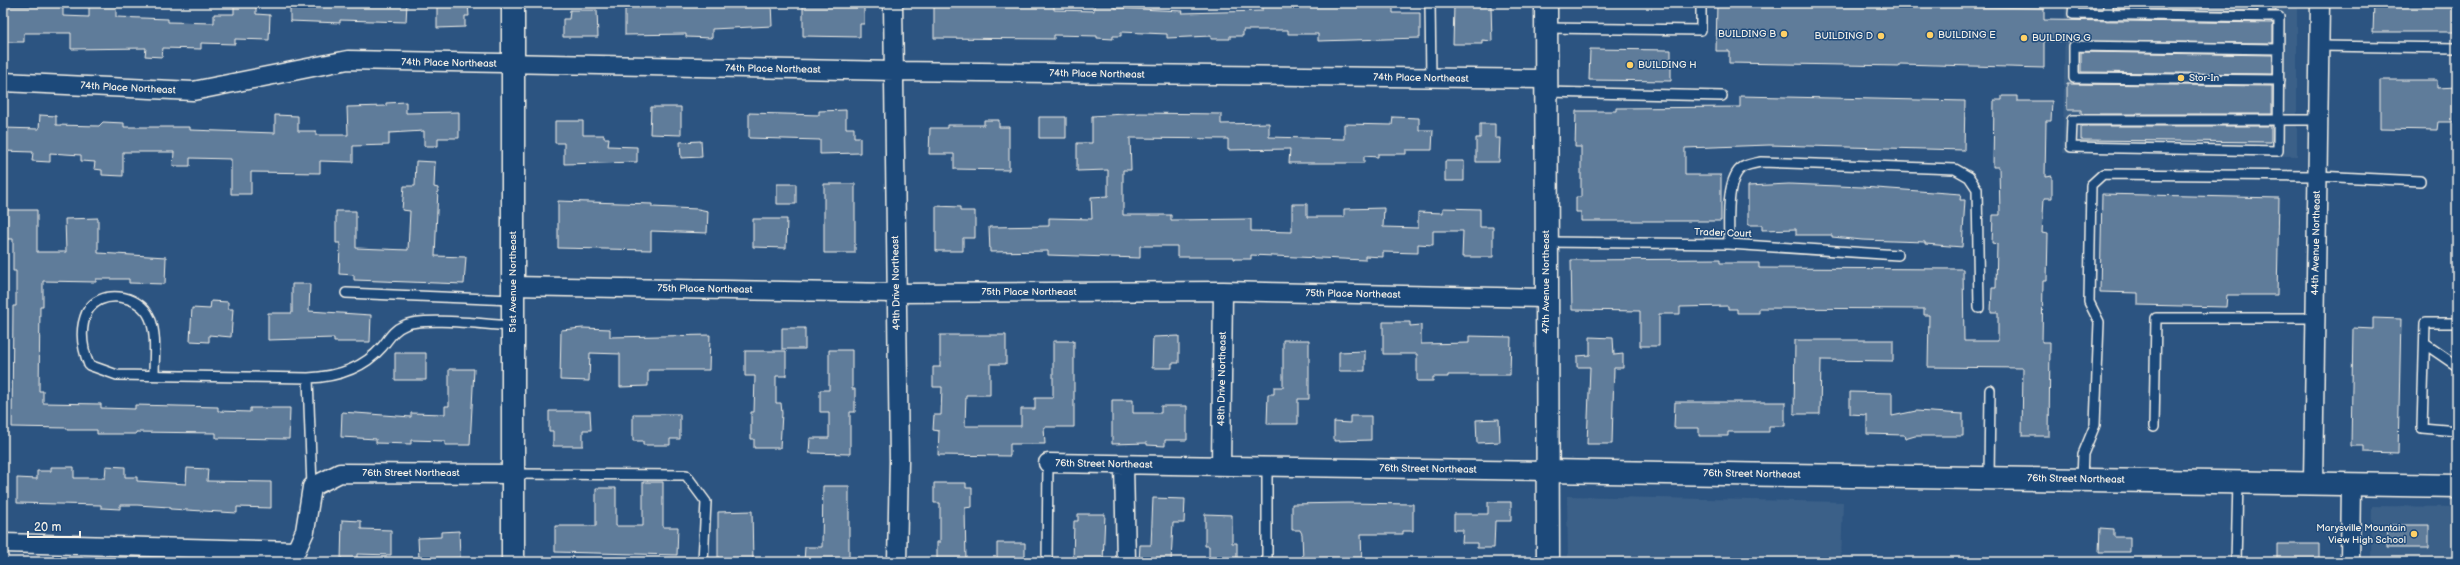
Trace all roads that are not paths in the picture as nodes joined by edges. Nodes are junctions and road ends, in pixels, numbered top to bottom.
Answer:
1 (513, 3) edge
2 (893, 3) edge
3 (1430, 3) edge
4 (1546, 3) edge
5 (1701, 3) edge
6 (2074, 3) edge
7 (2108, 3) edge
8 (2263, 3) edge
9 (2320, 3) edge
10 (2108, 15) junction
11 (2263, 17) junction
12 (1546, 28) junction
13 (2319, 46) junction
14 (2457, 48) edge
15 (2279, 49) junction
16 (513, 64) junction
17 (894, 71) junction
18 (1431, 78) junction
19 (2279, 80) junction
20 (3, 82) edge
21 (1546, 86) junction
22 (1722, 96) dead end
23 (2279, 120) junction
24 (2318, 120) junction
25 (2317, 176) junction
26 (2420, 181) dead end
27 (1546, 242) junction
28 (1729, 244) junction
29 (1898, 255) dead end
30 (1223, 291) junction
31 (346, 293) dead end
32 (512, 293) junction
33 (895, 293) junction
34 (1546, 298) junction
35 (1979, 308) dead end
36 (2315, 318) junction
37 (2457, 323) edge
38 (512, 326) junction
39 (2425, 344) junction
40 (2457, 366) edge
41 (154, 376) junction
42 (308, 378) junction
43 (1990, 390) dead end
44 (2154, 427) dead end
45 (2457, 431) edge
46 (1048, 463) joint
47 (1124, 465) junction
48 (1221, 466) junction
49 (1267, 467) junction
50 (1547, 471) junction
51 (513, 474) junction
52 (1989, 478) junction
53 (2082, 479) junction
54 (2238, 482) junction
55 (2313, 483) junction
56 (2351, 484) junction
57 (2457, 486) edge
58 (312, 487) junction
59 (3, 543) edge
60 (513, 562) edge
61 (704, 562) edge
62 (897, 562) edge
63 (1047, 562) edge
64 (1126, 562) edge
65 (1267, 562) edge
66 (1548, 562) edge
67 (2236, 562) edge
68 (2350, 562) edge

1 - 16 street, 51st Avenue Northeast
2 - 17 street, 49th Drive Northeast
3 - 18 lane
4 - 12 street, 47th Avenue Northeast
5 - 12 lane
6 - 10 lane
7 - 10 lane
8 - 11 lane
9 - 13 street, 44th Avenue Northeast
10 - 11 lane
11 - 15 lane
12 - 21 street, 47th Avenue Northeast
13 - 14 lane
13 - 24 street, 44th Avenue Northeast
15 - 19 lane
15 - 19 lane
16 - 17 street, 74th Place Northeast
16 - 20 street, 74th Place Northeast
16 - 32 street, 51st Avenue Northeast
17 - 18 street, 74th Place Northeast
17 - 33 street, 49th Drive Northeast
18 - 21 street, 74th Place Northeast
19 - 23 lane
21 - 22 lane
21 - 27 street, 47th Avenue Northeast
23 - 23 lane
23 - 24 lane
24 - 25 street, 44th Avenue Northeast
25 - 26 lane
25 - 36 street, 44th Avenue Northeast
25 - 53 lane
27 - 28 lane, Trader Court
27 - 34 street, 47th Avenue Northeast
28 - 29 lane, Trader Court
28 - 35 lane
30 - 33 street, 75th Place Northeast
30 - 34 street, 75th Place Northeast
30 - 48 street, 48th Drive Northeast
31 - 32 lane
32 - 33 street, 75th Place Northeast
32 - 38 street, 51st Avenue Northeast
33 - 62 street, 49th Drive Northeast
34 - 50 street, 47th Avenue Northeast
36 - 44 lane
36 - 55 street, 44th Avenue Northeast
37 - 39 lane
38 - 42 lane
38 - 51 street, 51st Avenue Northeast
39 - 40 lane
39 - 45 lane
41 - 41 lane
41 - 42 lane
42 - 58 lane
43 - 52 lane
46 - 47 street, 76th Street Northeast
46 - 63 lane
47 - 48 street, 76th Street Northeast
47 - 64 street
48 - 49 street, 76th Street Northeast
49 - 50 street, 76th Street Northeast
49 - 65 lane
50 - 52 street, 76th Street Northeast
50 - 66 street, 47th Avenue Northeast
51 - 58 street, 76th Street Northeast
51 - 60 street, 51st Avenue Northeast
51 - 61 lane
52 - 53 street, 76th Street Northeast
53 - 54 street, 76th Street Northeast
54 - 55 street, 76th Street Northeast
54 - 67 lane
55 - 56 street, 76th Street Northeast
56 - 57 street, 76th Street Northeast
56 - 68 street
58 - 59 street

